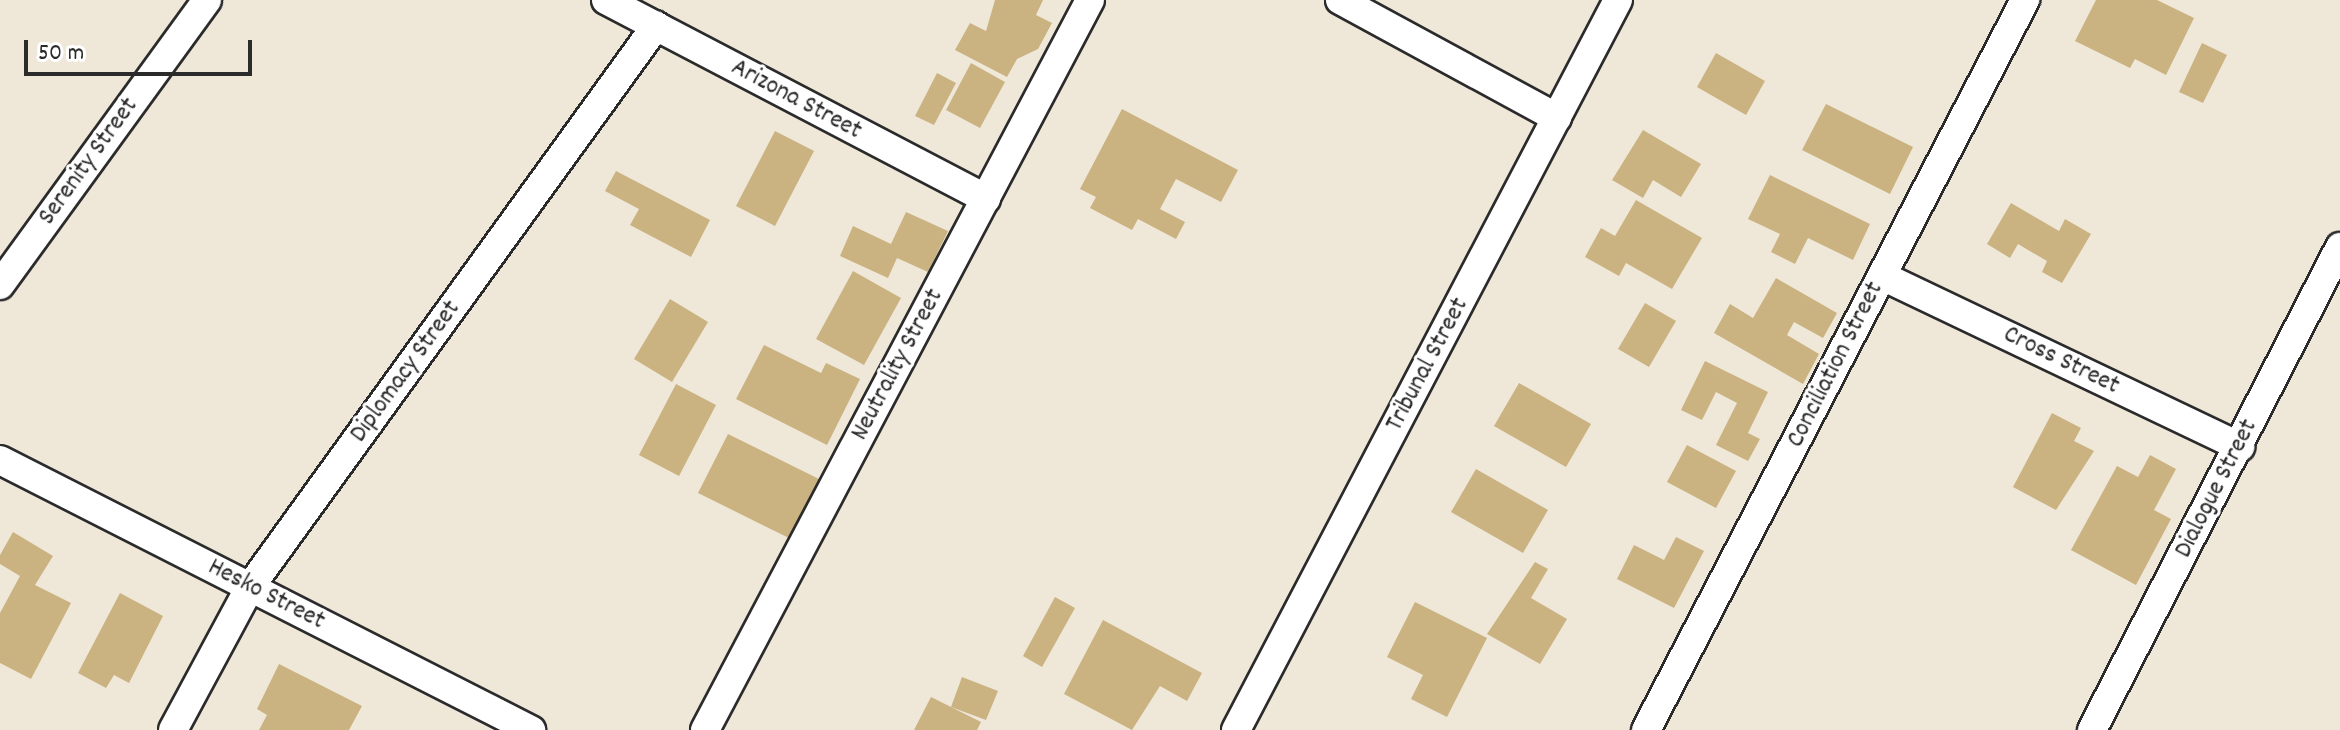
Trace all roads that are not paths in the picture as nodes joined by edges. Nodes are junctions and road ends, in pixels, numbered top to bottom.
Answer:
1 (207, 0) edge
2 (606, 0) edge
3 (1090, 0) edge
4 (1340, 0) edge
5 (1618, 0) edge
6 (2025, 0) edge
7 (656, 26) junction
8 (1557, 118) junction
9 (986, 199) junction
10 (2340, 247) edge
11 (1882, 276) junction
12 (0, 285) edge
13 (2240, 447) junction
14 (0, 460) edge
15 (250, 587) junction
16 (173, 730) edge
17 (531, 730) edge
18 (705, 730) edge
19 (1236, 730) edge
20 (1646, 730) edge
21 (2092, 730) edge

1 - 12 street, Serenity Street
2 - 7 street, Arizona Street
3 - 9 street, Neutrality Street
4 - 8 street
5 - 8 street, Tribunal Street
6 - 11 street, Conciliation Street
7 - 9 street, Arizona Street
7 - 15 street, Diplomacy Street
8 - 19 street, Tribunal Street
9 - 18 street, Neutrality Street
10 - 13 street, Dialogue Street
11 - 13 street, Cross Street
11 - 20 street, Conciliation Street
13 - 21 street, Dialogue Street
14 - 15 street, Hesko Street
15 - 16 street, Diplomacy Street
15 - 17 street, Hesko Street

